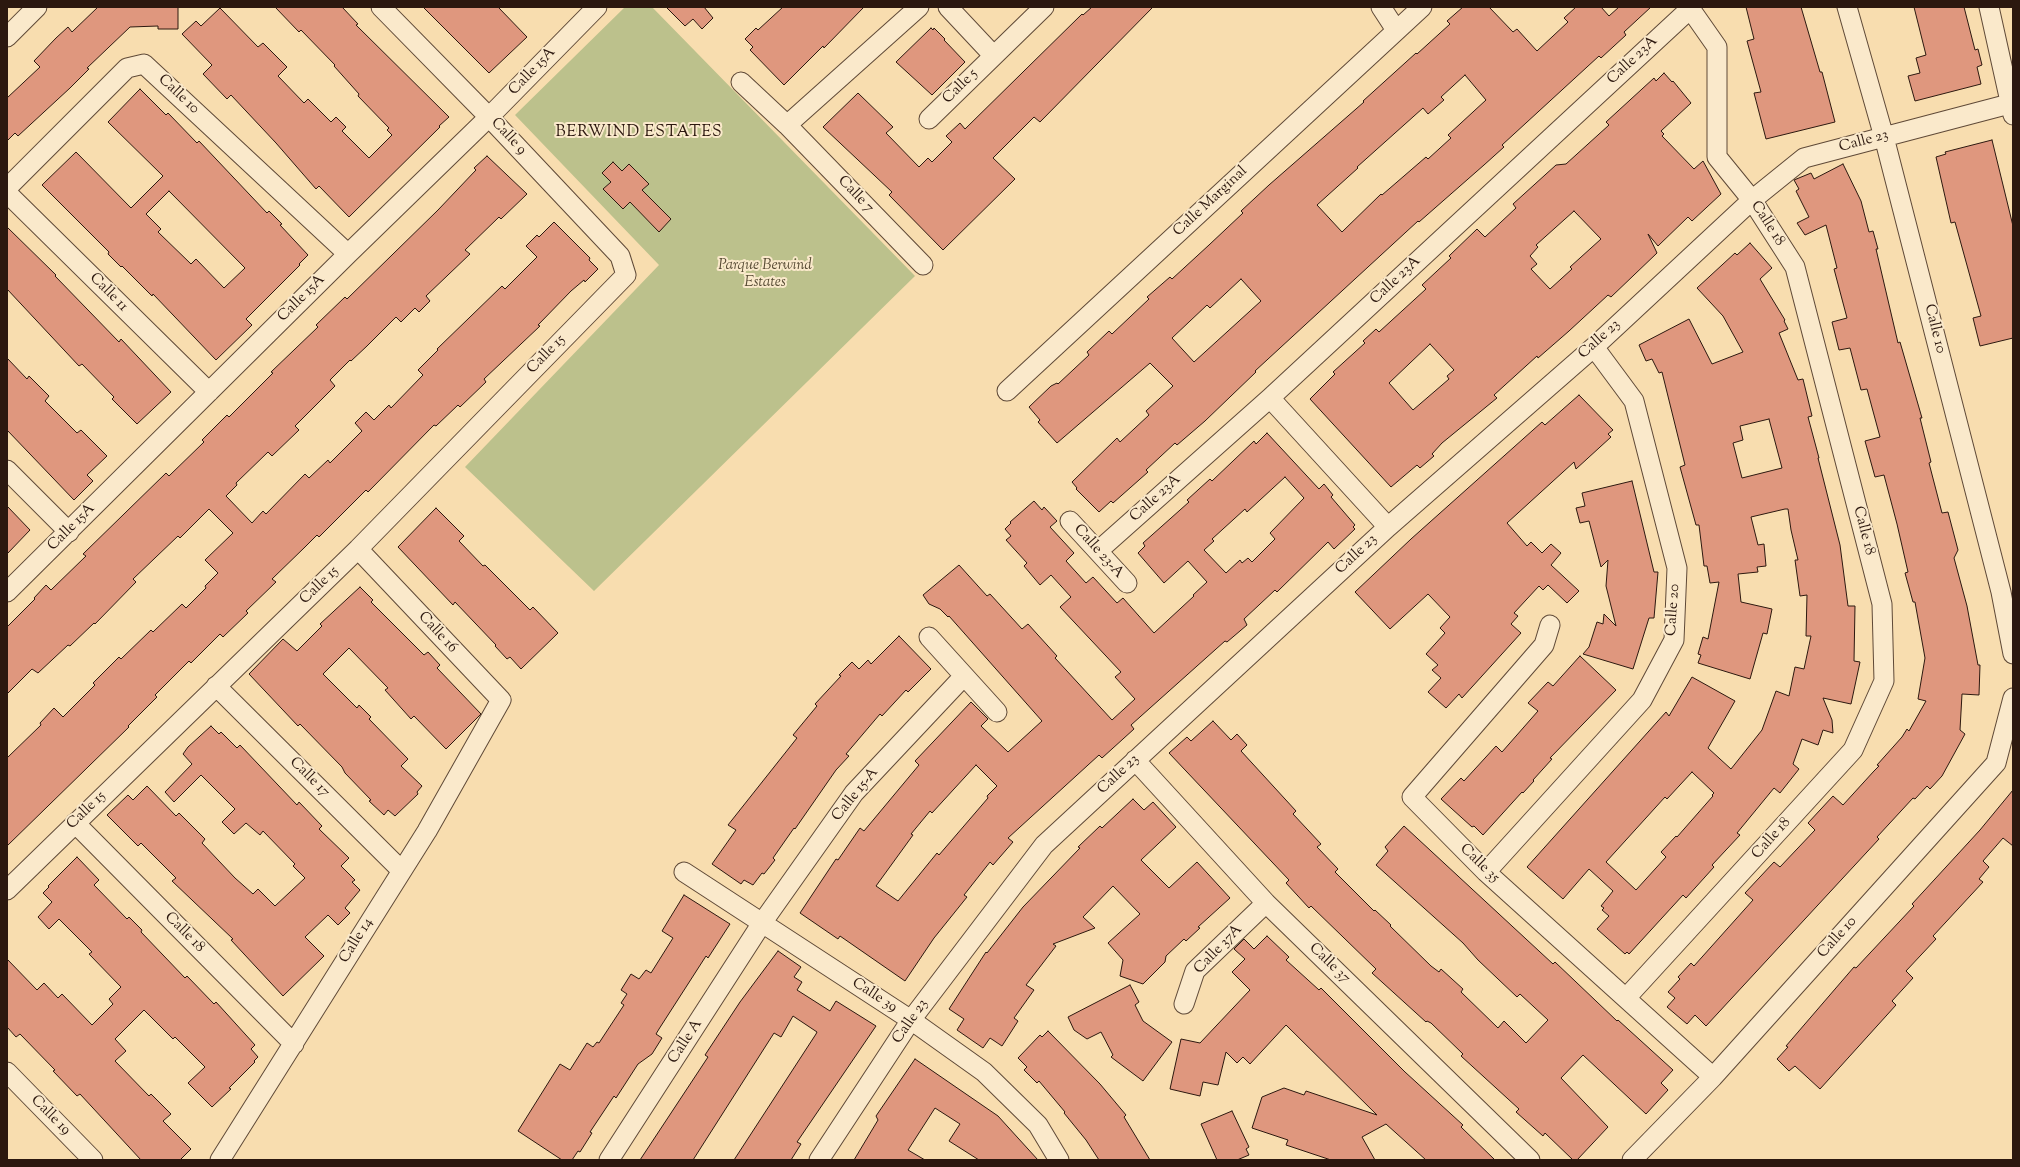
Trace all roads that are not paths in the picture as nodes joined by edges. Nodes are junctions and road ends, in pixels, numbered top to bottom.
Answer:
1 (37, 7) edge
2 (381, 7) edge
3 (598, 7) edge
4 (919, 7) edge
5 (948, 7) edge
6 (1044, 7) edge
7 (1382, 7) edge
8 (1422, 7) edge
9 (1847, 7) edge
10 (1989, 7) edge
11 (1690, 8) edge
12 (1396, 30) junction
13 (7, 37) edge
14 (993, 55) junction
15 (741, 82) dead end
16 (2012, 107) edge
17 (489, 117) junction
18 (929, 119) dead end
19 (786, 126) junction
20 (1884, 137) junction
21 (7, 188) edge
22 (7, 193) edge
23 (1752, 200) junction
24 (348, 254) junction
25 (923, 265) dead end
26 (626, 275) joint
27 (1594, 346) junction
28 (1007, 391) dead end
29 (209, 392) junction
30 (1270, 398) junction
31 (7, 470) edge
32 (1070, 521) dead end
33 (1388, 527) junction
34 (69, 532) junction
35 (358, 549) junction
36 (1098, 551) junction
37 (1127, 583) dead end
38 (2007, 591) edge
39 (7, 592) edge
40 (1550, 625) dead end
41 (929, 638) dead end
42 (2013, 654) edge
43 (964, 676) junction
44 (216, 686) junction
45 (2013, 698) edge
46 (997, 712) dead end
47 (490, 719) joint
48 (1135, 760) junction
49 (75, 823) junction
50 (401, 870) junction
51 (684, 872) dead end
52 (1486, 872) junction
53 (7, 890) edge
54 (1266, 903) junction
55 (762, 923) junction
56 (1626, 998) junction
57 (1184, 1004) dead end
58 (911, 1020) junction
59 (294, 1044) junction
60 (7, 1072) edge
61 (1713, 1077) junction
62 (93, 1160) edge
63 (220, 1160) edge
64 (609, 1160) edge
65 (819, 1160) edge
66 (1059, 1160) edge
67 (1530, 1160) edge
68 (1632, 1160) edge

1 - 13 street
2 - 17 street, Calle 9
3 - 17 street, Calle 15A
4 - 19 street
5 - 14 street
6 - 14 street, Calle 5
7 - 12 street
8 - 12 street, Calle Marginal
9 - 20 street, Calle 10
10 - 16 street
11 - 23 street, Calle 18
11 - 30 street, Calle 23A
12 - 28 street, Calle Marginal
14 - 18 street, Calle 5
15 - 19 street, Calle 7
16 - 20 street, Calle 23
17 - 24 street, Calle 15A
17 - 26 street, Calle 9
19 - 25 street, Calle 7
20 - 23 street, Calle 23
20 - 38 street, Calle 10
21 - 24 street, Calle 10
22 - 29 street, Calle 11
23 - 27 street, Calle 23
23 - 56 street, Calle 18
24 - 29 street, Calle 15A
26 - 35 street, Calle 15
27 - 33 street, Calle 23
27 - 52 street, Calle 20
29 - 34 street, Calle 15A
30 - 33 street
30 - 36 street, Calle 23A
31 - 34 street
32 - 36 street, Calle 23-A
33 - 48 street, Calle 23
34 - 39 street, Calle 15A
35 - 44 street, Calle 15
35 - 47 street, Calle 16
36 - 37 street, Calle 23-A
38 - 42 street, Calle 10
40 - 52 street, Calle 35
41 - 43 street
43 - 46 street
43 - 55 street, Calle 15-A
44 - 49 street, Calle 15
44 - 50 street, Calle 17
45 - 61 street, Calle 10
47 - 50 street, Calle 14
48 - 54 street, Calle 37
48 - 58 street, Calle 23
49 - 53 street, Calle 15
49 - 59 street, Calle 18
50 - 59 street, Calle 14
51 - 55 street, Calle 39
52 - 56 street, Calle 35
54 - 57 street, Calle 37A
54 - 67 street, Calle 37
55 - 58 street, Calle 39
55 - 64 street, Calle A
56 - 61 street, Calle 35
58 - 65 street, Calle 23
58 - 66 street, Calle 39
59 - 63 street, Calle 14
60 - 62 street, Calle 19
61 - 68 street, Calle 10

